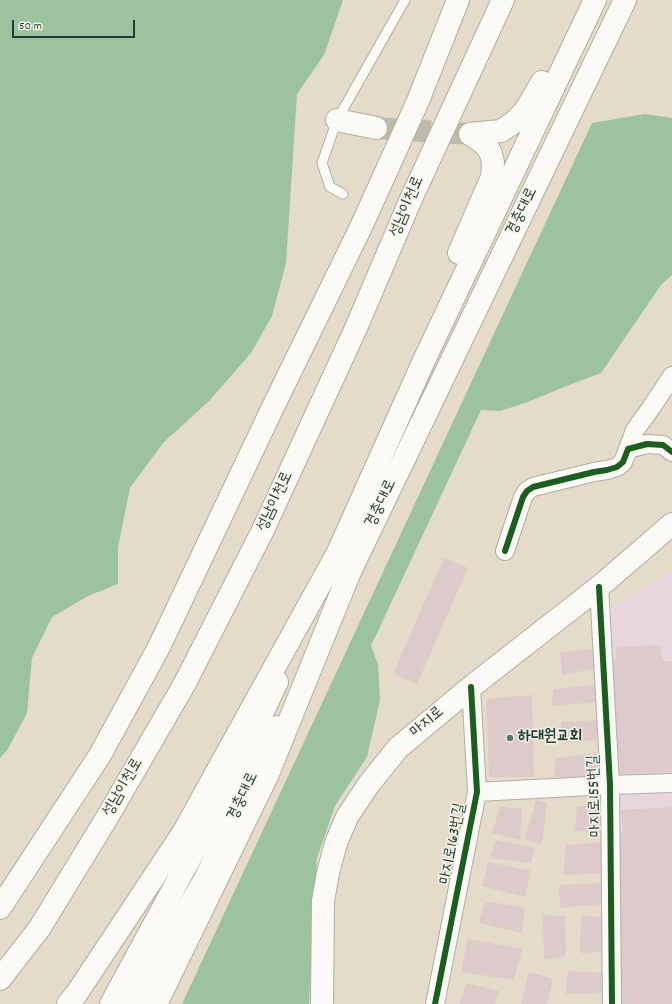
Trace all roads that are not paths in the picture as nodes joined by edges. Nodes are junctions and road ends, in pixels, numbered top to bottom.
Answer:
1 (405, 0) edge
2 (458, 0) edge
3 (503, 0) edge
4 (595, 0) edge
5 (625, 0) edge
6 (582, 28) junction
7 (337, 120) junction
8 (376, 128) tunnel mouth
9 (343, 194) dead end
10 (426, 356) junction
11 (672, 376) edge
12 (628, 449) junction
13 (672, 452) edge
14 (672, 524) edge
15 (506, 551) dead end
16 (345, 559) junction
17 (599, 587) junction
18 (470, 687) junction
19 (672, 784) edge
20 (610, 785) junction
21 (477, 792) junction
22 (0, 908) edge
23 (0, 979) edge
24 (68, 1004) edge
25 (111, 1004) edge
26 (132, 1004) edge
27 (156, 1004) edge
28 (322, 1004) edge
29 (435, 1004) edge
30 (612, 1004) edge

1 - 7 lane
2 - 22 main road
3 - 23 main road, 성남이천로
4 - 6 main road, 경충대로
5 - 16 main road, 경충대로
6 - 10 main road, 경충대로
6 - 10 main road
7 - 8 main road
7 - 9 lane
10 - 16 main road, 경충대로
11 - 12 street
12 - 13 street
12 - 15 street
14 - 17 main road, 마지로
16 - 24 main road
16 - 25 main road, 경충대로
16 - 26 main road, 경충대로
16 - 27 main road
17 - 18 main road, 마지로
17 - 20 street, 마지로155번길
18 - 21 street, 마지로163번길
18 - 28 main road, 마지로
19 - 20 street
20 - 21 street
20 - 30 street, 마지로155번길
21 - 29 street, 마지로163번길

